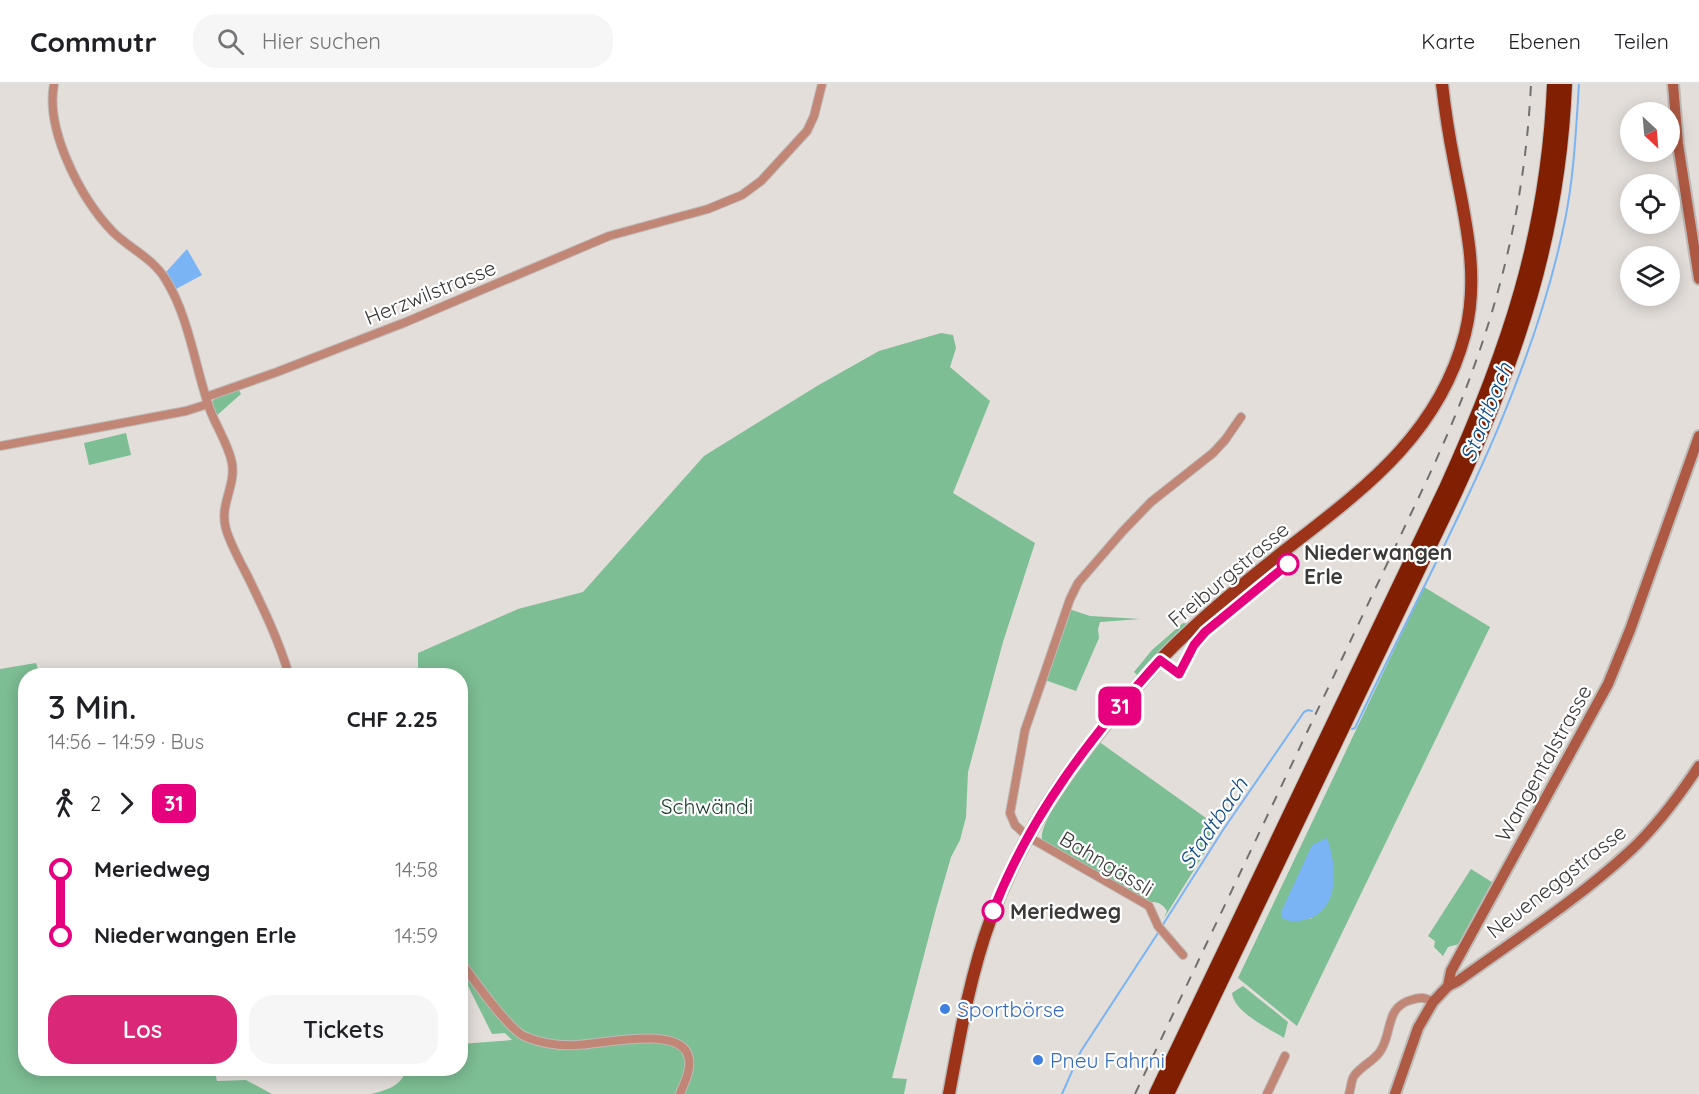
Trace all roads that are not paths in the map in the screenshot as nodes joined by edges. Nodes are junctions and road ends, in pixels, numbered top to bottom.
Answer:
1 (54, 84) edge
2 (822, 84) edge
3 (1442, 84) edge
4 (1554, 84) edge
5 (1565, 84) edge
6 (1673, 84) edge
7 (1699, 279) edge
8 (207, 400) junction
9 (1241, 417) dead end
10 (1699, 436) edge
11 (0, 446) edge
12 (287, 668) edge
13 (1699, 766) edge
14 (1027, 836) junction
15 (1183, 955) dead end
16 (468, 972) edge
17 (1448, 986) junction
18 (1433, 1002) junction
19 (1285, 1056) dead end
20 (680, 1094) edge
21 (949, 1094) edge
22 (1156, 1094) edge
23 (1167, 1094) edge
24 (1267, 1094) edge
25 (1349, 1094) edge
26 (1395, 1094) edge

1 - 8 street
2 - 8 street, Herzwilstrasse
3 - 14 main road, Freiburgstrasse
4 - 22 highway
5 - 23 highway
6 - 7 street
8 - 11 street, Herzwilstrasse
8 - 12 street
9 - 14 street
10 - 17 street, Wangentalstrasse
13 - 17 street, Neueneggstrasse
14 - 15 street, Bahngässli
14 - 21 main road, Freiburgstrasse
16 - 20 street
17 - 18 street, Wangentalstrasse
18 - 25 street
18 - 26 street, Wangentalstrasse
19 - 24 street

